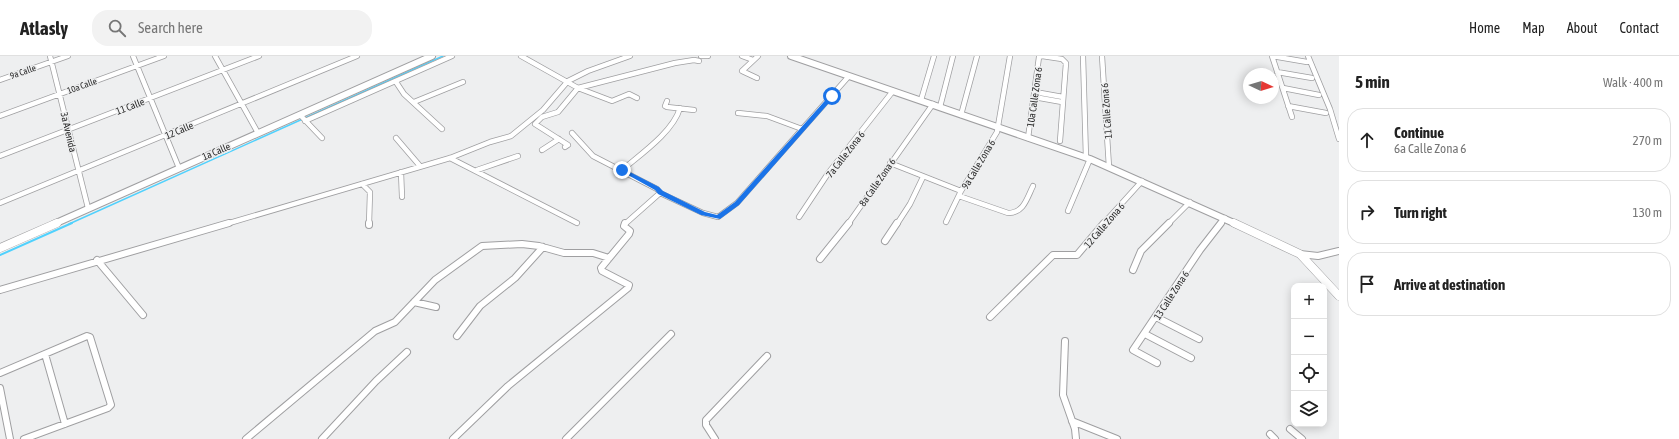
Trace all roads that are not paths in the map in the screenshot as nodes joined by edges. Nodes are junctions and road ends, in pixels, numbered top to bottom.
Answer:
1 (50, 56) edge
2 (68, 56) edge
3 (133, 56) edge
4 (164, 56) edge
5 (215, 56) edge
6 (259, 56) edge
7 (357, 56) edge
8 (432, 56) edge
9 (452, 56) edge
10 (521, 56) edge
11 (630, 56) edge
12 (701, 56) edge
13 (708, 56) edge
14 (742, 56) edge
15 (758, 56) edge
16 (791, 56) edge
17 (934, 56) edge
18 (953, 56) edge
19 (977, 56) edge
20 (1010, 56) edge
21 (1042, 56) edge
22 (1082, 56) edge
23 (1102, 56) edge
24 (1272, 56) edge
25 (1308, 56) edge
26 (753, 60) junction
27 (699, 61) dead end
28 (52, 62) junction
29 (1307, 62) dead end
30 (137, 66) junction
31 (1276, 68) edge
32 (224, 70) junction
33 (1279, 72) edge
34 (849, 76) junction
35 (1279, 77) edge
36 (757, 78) dead end
37 (1312, 78) dead end
38 (0, 80) edge
39 (568, 81) junction
40 (396, 82) junction
41 (463, 82) dead end
42 (578, 88) junction
43 (1283, 88) junction
44 (893, 92) junction
45 (60, 94) junction
46 (1034, 94) junction
47 (1319, 95) dead end
48 (637, 98) dead end
49 (150, 99) junction
50 (921, 100) junction
51 (1063, 100) junction
52 (667, 101) dead end
53 (414, 102) junction
54 (241, 104) junction
55 (933, 104) junction
56 (940, 106) junction
57 (1288, 106) junction
58 (680, 108) junction
59 (694, 110) dead end
60 (738, 113) dead end
61 (1326, 113) dead end
62 (961, 114) junction
63 (0, 116) edge
64 (1292, 117) dead end
65 (996, 128) junction
66 (442, 129) dead end
67 (802, 129) junction
68 (68, 130) junction
69 (258, 133) junction
70 (572, 134) dead end
71 (165, 136) junction
72 (322, 138) dead end
73 (396, 138) dead end
74 (1028, 138) junction
75 (559, 139) junction
76 (1339, 139) edge
77 (1060, 141) dead end
78 (565, 147) dead end
79 (542, 150) dead end
80 (0, 156) edge
81 (518, 156) dead end
82 (450, 158) junction
83 (1088, 159) junction
84 (890, 163) junction
85 (420, 166) junction
86 (1109, 167) junction
87 (178, 168) junction
88 (477, 170) junction
89 (622, 170) junction
90 (78, 171) junction
91 (401, 172) junction
92 (923, 177) junction
93 (1142, 181) junction
94 (362, 184) junction
95 (1033, 186) dead end
96 (660, 193) junction
97 (960, 194) junction
98 (402, 197) dead end
99 (1190, 202) junction
100 (0, 203) edge
101 (88, 208) junction
102 (1068, 211) dead end
103 (799, 217) dead end
104 (1225, 218) junction
105 (946, 222) dead end
106 (577, 223) dead end
107 (369, 225) dead end
108 (885, 242) dead end
109 (1, 246) edge
110 (543, 247) junction
111 (1339, 251) edge
112 (1300, 254) junction
113 (609, 258) junction
114 (820, 259) dead end
115 (97, 260) junction
116 (1133, 270) dead end
117 (0, 290) edge
118 (1339, 296) edge
119 (414, 302) junction
120 (436, 306) dead end
121 (143, 315) dead end
122 (990, 317) dead end
123 (1156, 317) junction
124 (671, 334) dead end
125 (1145, 334) junction
126 (456, 336) dead end
127 (1199, 339) dead end
128 (1065, 341) dead end
129 (407, 352) dead end
130 (45, 354) junction
131 (767, 356) dead end
132 (1190, 358) dead end
133 (1157, 363) dead end
134 (0, 373) edge
135 (0, 388) edge
136 (1072, 420) junction
137 (65, 424) junction
138 (1290, 429) dead end
139 (10, 439) edge
140 (24, 439) edge
141 (246, 439) edge
142 (322, 439) edge
143 (453, 439) edge
144 (566, 439) edge
145 (715, 439) edge
146 (1076, 439) edge
147 (1117, 439) edge
148 (1302, 439) edge

1 - 28 street, 3a Avenida
2 - 28 street, 9a Calle
3 - 30 street
4 - 30 street, 10a Calle
5 - 32 street
6 - 32 street, 11 Calle
7 - 54 street, 12 Calle
8 - 69 street, 1a Calle
9 - 40 street
10 - 39 street
11 - 39 street
12 - 13 street
14 - 26 street
15 - 26 street
16 - 34 street
17 - 50 street
18 - 56 street
19 - 62 street
20 - 65 street, 9a Calle Zona 6
21 - 46 street, 10a Calle Zona 6
21 - 51 street
22 - 83 street
23 - 86 street, 11 Calle Zona 6
24 - 29 street
24 - 31 street
25 - 76 street
26 - 36 street
27 - 42 street
28 - 38 street, 9a Calle
28 - 45 street, 3a Avenida
30 - 45 street, 10a Calle
30 - 49 street
32 - 49 street, 11 Calle
32 - 54 street
33 - 37 street
34 - 44 street
34 - 67 street
35 - 43 street
39 - 42 street
39 - 82 street
40 - 53 street
40 - 72 street
41 - 53 street
42 - 48 street
42 - 75 street
43 - 47 street
43 - 57 street
44 - 50 street
44 - 103 street, 7a Calle Zona 6
45 - 63 street, 10a Calle
45 - 68 street, 3a Avenida
46 - 51 street
46 - 74 street, 10a Calle Zona 6
49 - 68 street, 11 Calle
49 - 71 street
50 - 55 street
51 - 77 street
52 - 58 street
53 - 66 street
54 - 69 street
54 - 71 street, 12 Calle
55 - 56 street
55 - 84 street, 8a Calle Zona 6
56 - 62 street
57 - 61 street
57 - 64 street
58 - 59 street
58 - 89 street
60 - 67 street
62 - 65 street
65 - 74 street
65 - 97 street, 9a Calle Zona 6
67 - 96 street
68 - 80 street, 11 Calle
68 - 90 street, 3a Avenida
69 - 87 street, 1a Calle
70 - 89 street
71 - 87 street
71 - 90 street, 12 Calle
73 - 85 street
74 - 83 street
75 - 78 street
75 - 79 street
81 - 88 street
82 - 85 street
82 - 88 street
83 - 86 street
83 - 102 street
84 - 92 street
84 - 114 street, 8a Calle Zona 6
85 - 91 street
86 - 93 street
87 - 101 street, 1a Calle
88 - 106 street
89 - 96 street
90 - 100 street, 12 Calle
90 - 101 street, 3a Avenida
91 - 94 street
91 - 98 street
92 - 97 street
92 - 108 street
93 - 99 street
93 - 122 street, 12 Calle Zona 6
94 - 107 street
94 - 115 street
95 - 97 street
96 - 113 street
97 - 105 street, 9a Calle Zona 6
99 - 104 street
99 - 116 street
101 - 109 street, 1a Calle
104 - 112 street
104 - 123 street, 13 Calle Zona 6
110 - 113 street
110 - 119 street
110 - 126 street
111 - 112 street
112 - 118 street
113 - 143 street
115 - 117 street
115 - 121 street
119 - 120 street
119 - 141 street
123 - 125 street, 13 Calle Zona 6
123 - 127 street
124 - 144 street
125 - 132 street
125 - 133 street, 13 Calle Zona 6
128 - 136 street
129 - 142 street
130 - 134 street
130 - 137 street
130 - 137 street
131 - 145 street
135 - 139 street
136 - 146 street
136 - 147 street
137 - 140 street
138 - 148 street

